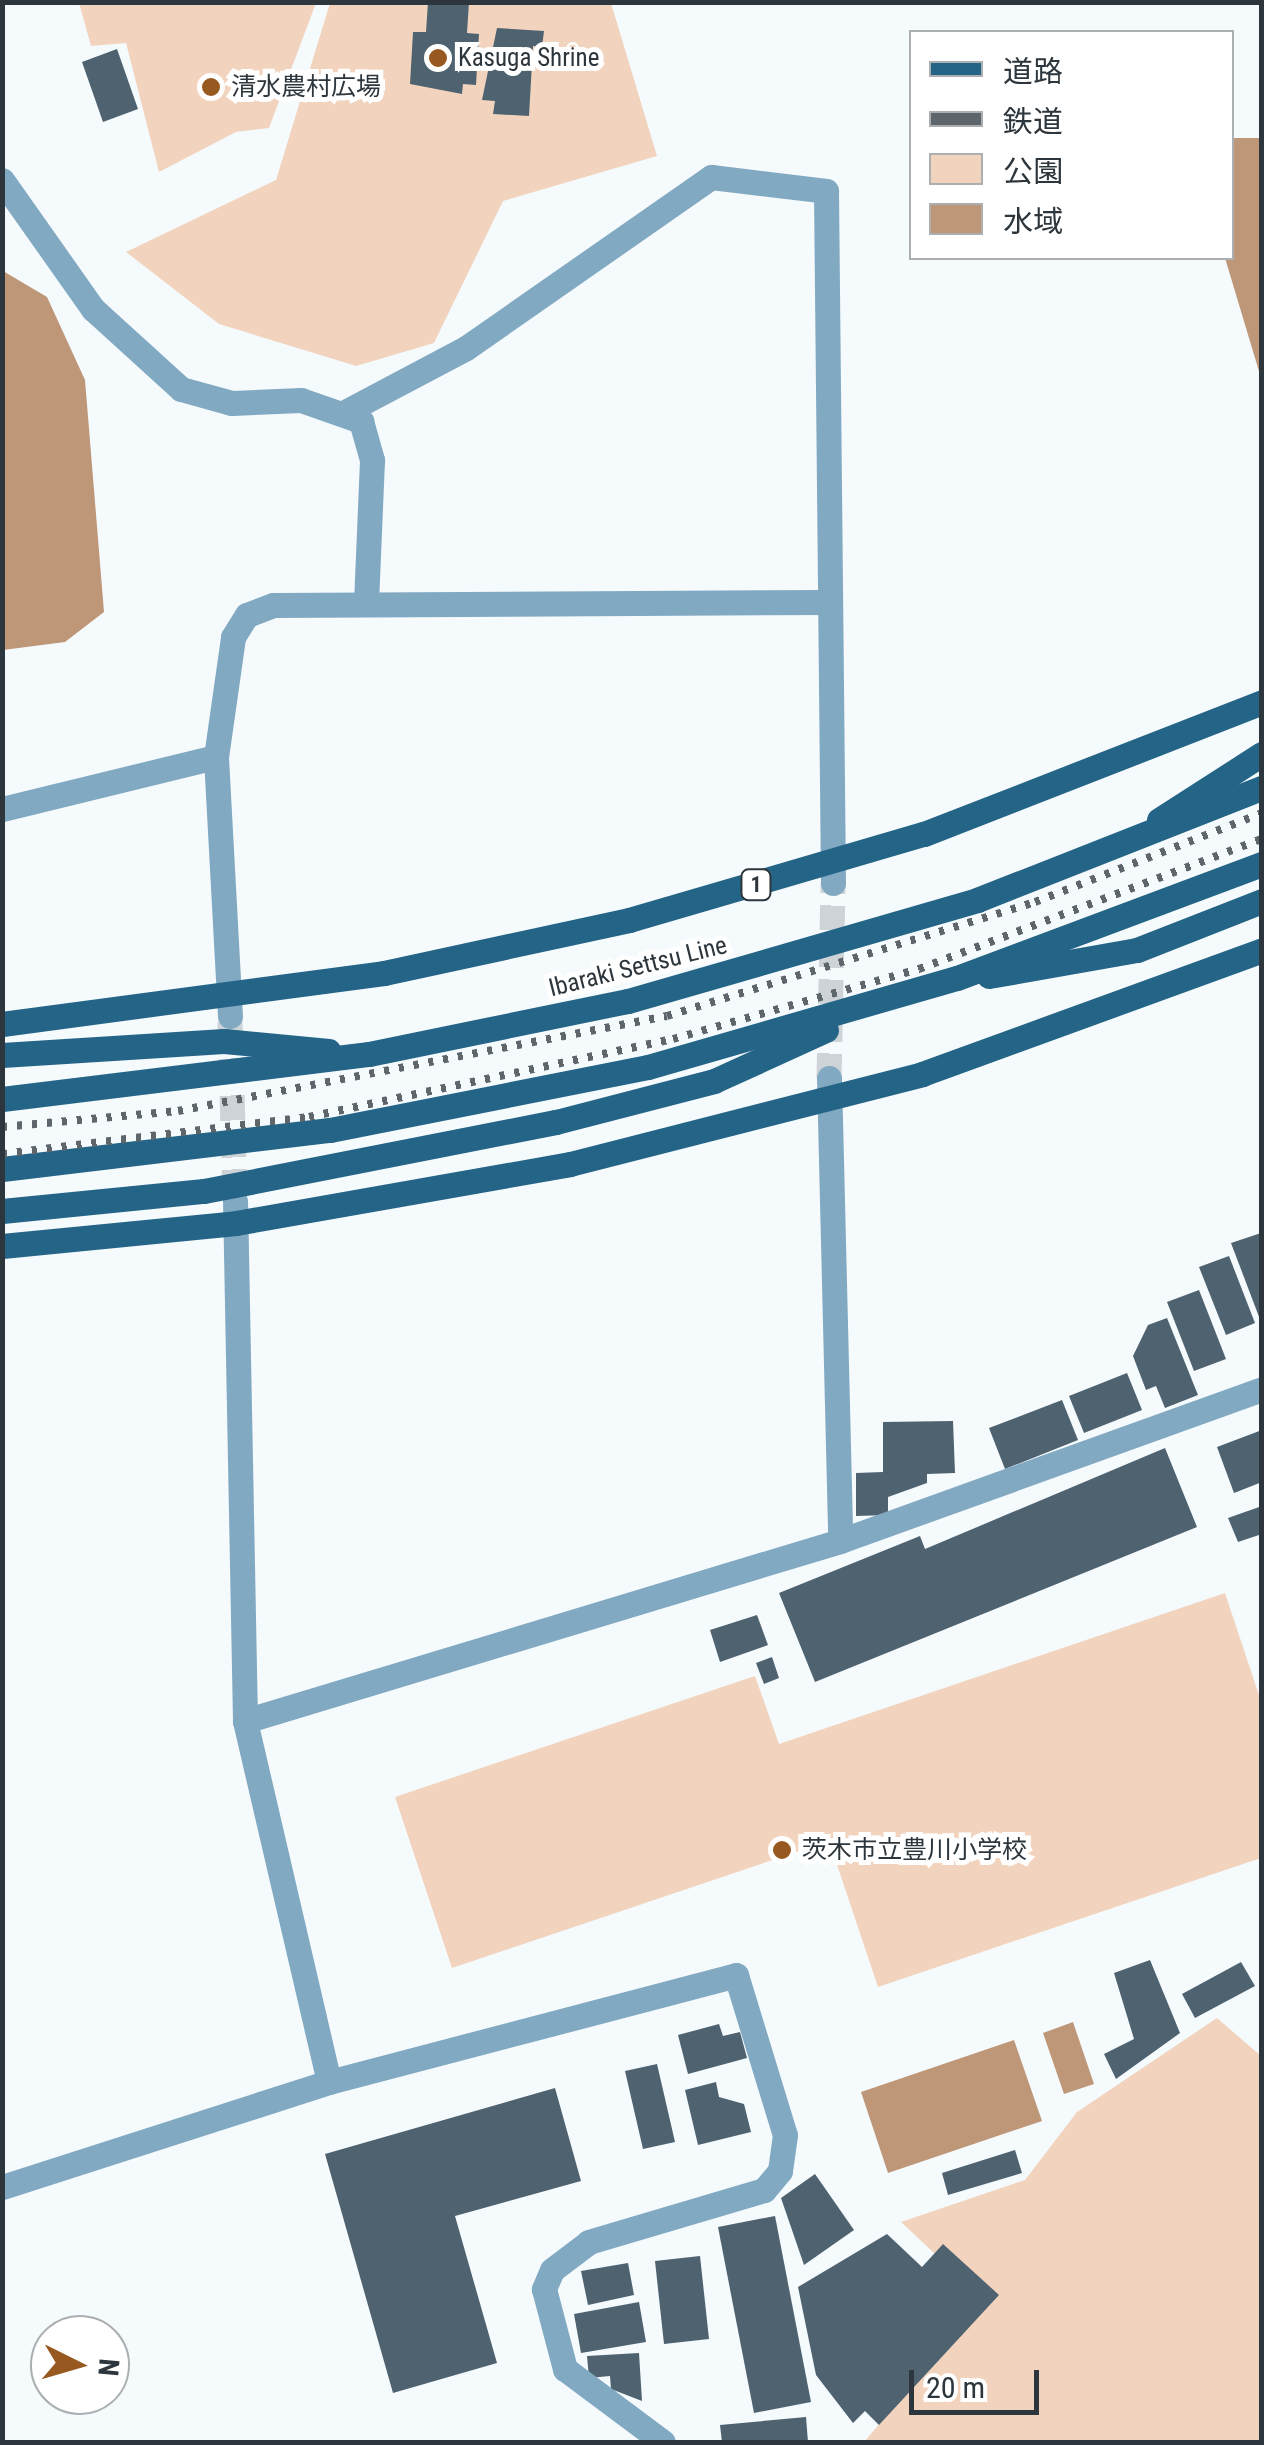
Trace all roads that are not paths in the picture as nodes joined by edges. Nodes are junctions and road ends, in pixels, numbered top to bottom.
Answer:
1 (2, 180) edge
2 (346, 410) junction
3 (828, 602) junction
4 (366, 603) junction
5 (1262, 702) edge
6 (1262, 754) edge
7 (216, 757) junction
8 (1262, 788) edge
9 (2, 809) edge
10 (1127, 844) junction
11 (1262, 864) edge
12 (833, 872) junction
13 (1262, 900) edge
14 (1262, 950) edge
15 (957, 978) junction
16 (230, 1006) junction
17 (860, 1009) junction
18 (2, 1024) edge
19 (369, 1054) junction
20 (2, 1055) edge
21 (831, 1089) junction
22 (2, 1100) edge
23 (2, 1169) edge
24 (2, 1211) edge
25 (236, 1212) junction
26 (2, 1246) edge
27 (1262, 1390) edge
28 (840, 1541) junction
29 (245, 1720) junction
30 (328, 2082) junction
31 (2, 2188) edge
32 (662, 2442) edge

1 - 2 street
2 - 3 street
2 - 4 street
3 - 4 street
3 - 12 street
4 - 7 street
5 - 12 main road, 1
6 - 10 main road
7 - 9 street
7 - 16 street
8 - 10 main road, Ibaraki Settsu Line
10 - 19 main road, Ibaraki Settsu Line
11 - 15 main road
12 - 16 main road, 1
13 - 15 main road
14 - 21 main road
15 - 17 main road
16 - 18 main road, 1
17 - 23 main road
17 - 24 main road
19 - 20 main road
19 - 22 main road, Ibaraki Settsu Line
21 - 25 main road
21 - 28 street
25 - 26 main road
25 - 29 street
27 - 28 street
28 - 29 street
29 - 30 street
30 - 31 street
30 - 32 street

